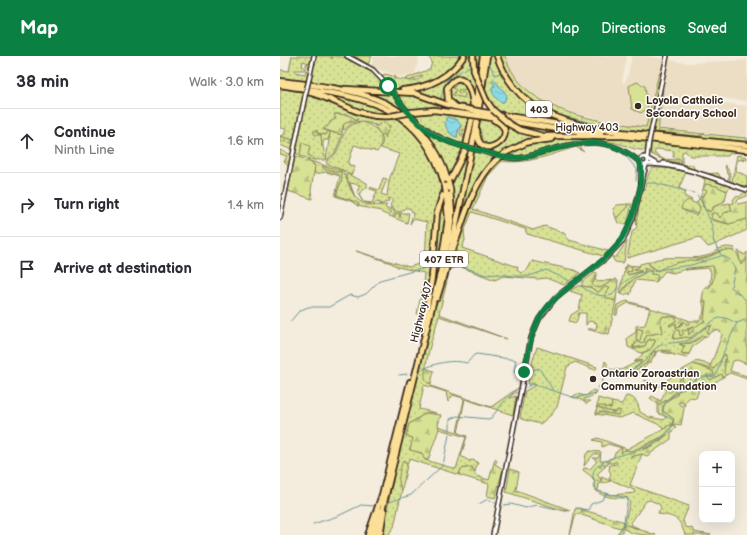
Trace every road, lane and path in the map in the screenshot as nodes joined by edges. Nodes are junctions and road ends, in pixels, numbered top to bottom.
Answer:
1 (314, 56) edge
2 (347, 56) edge
3 (464, 56) edge
4 (473, 56) edge
5 (482, 56) edge
6 (487, 56) edge
7 (497, 56) edge
8 (667, 56) edge
9 (280, 81) edge
10 (305, 85) junction
11 (283, 86) edge
12 (382, 91) junction
13 (479, 106) junction
14 (466, 112) junction
15 (483, 116) junction
16 (472, 121) junction
17 (605, 130) junction
18 (587, 136) junction
19 (623, 136) junction
20 (747, 145) edge
21 (647, 150) junction
22 (747, 150) edge
23 (630, 155) junction
24 (642, 157) junction
25 (648, 158) junction
26 (641, 163) junction
27 (647, 164) junction
28 (690, 171) junction
29 (641, 185) junction
30 (447, 189) junction
31 (747, 190) edge
32 (280, 218) edge
33 (444, 277) junction
34 (425, 328) junction
35 (391, 474) junction
36 (383, 490) junction
37 (368, 535) edge
38 (372, 535) edge
39 (376, 535) edge
40 (380, 535) edge
41 (493, 535) edge

1 - 32 main road, bridge
2 - 23 main road, bridge
3 - 12 highway
4 - 18 highway, Highway 403 / 403, bridge
5 - 16 highway
6 - 13 highway
7 - 17 highway, Highway 403 / 403
8 - 21 main road, bridge
9 - 10 highway, Highway 407 / 407 ETR
10 - 12 highway
10 - 30 highway, Highway 407 / 407 ETR, bridge
11 - 14 highway, bridge
11 - 30 highway, Highway 407 / 407 ETR
12 - 14 highway
13 - 15 highway
13 - 33 highway
14 - 15 highway, bridge
14 - 16 highway
15 - 17 highway
15 - 19 highway
16 - 34 highway
17 - 20 highway, Highway 403 / 403
18 - 19 highway, Highway 403 / 403
18 - 33 highway, bridge
19 - 22 highway, Highway 403 / 403
21 - 24 main road
21 - 25 main road
23 - 24 main road
23 - 26 main road
24 - 25 main road
24 - 26 main road
25 - 27 main road
25 - 28 main road
26 - 27 main road
26 - 29 main road
27 - 28 main road
27 - 29 main road
28 - 31 main road
29 - 41 main road
30 - 34 highway, Highway 407 / 407 ETR
33 - 34 highway
34 - 35 highway, Highway 407 / 407 ETR
34 - 36 highway, Highway 407 / 407 ETR
35 - 39 highway, Highway 407 / 407 ETR
35 - 40 highway
36 - 37 highway
36 - 38 highway, Highway 407 / 407 ETR

